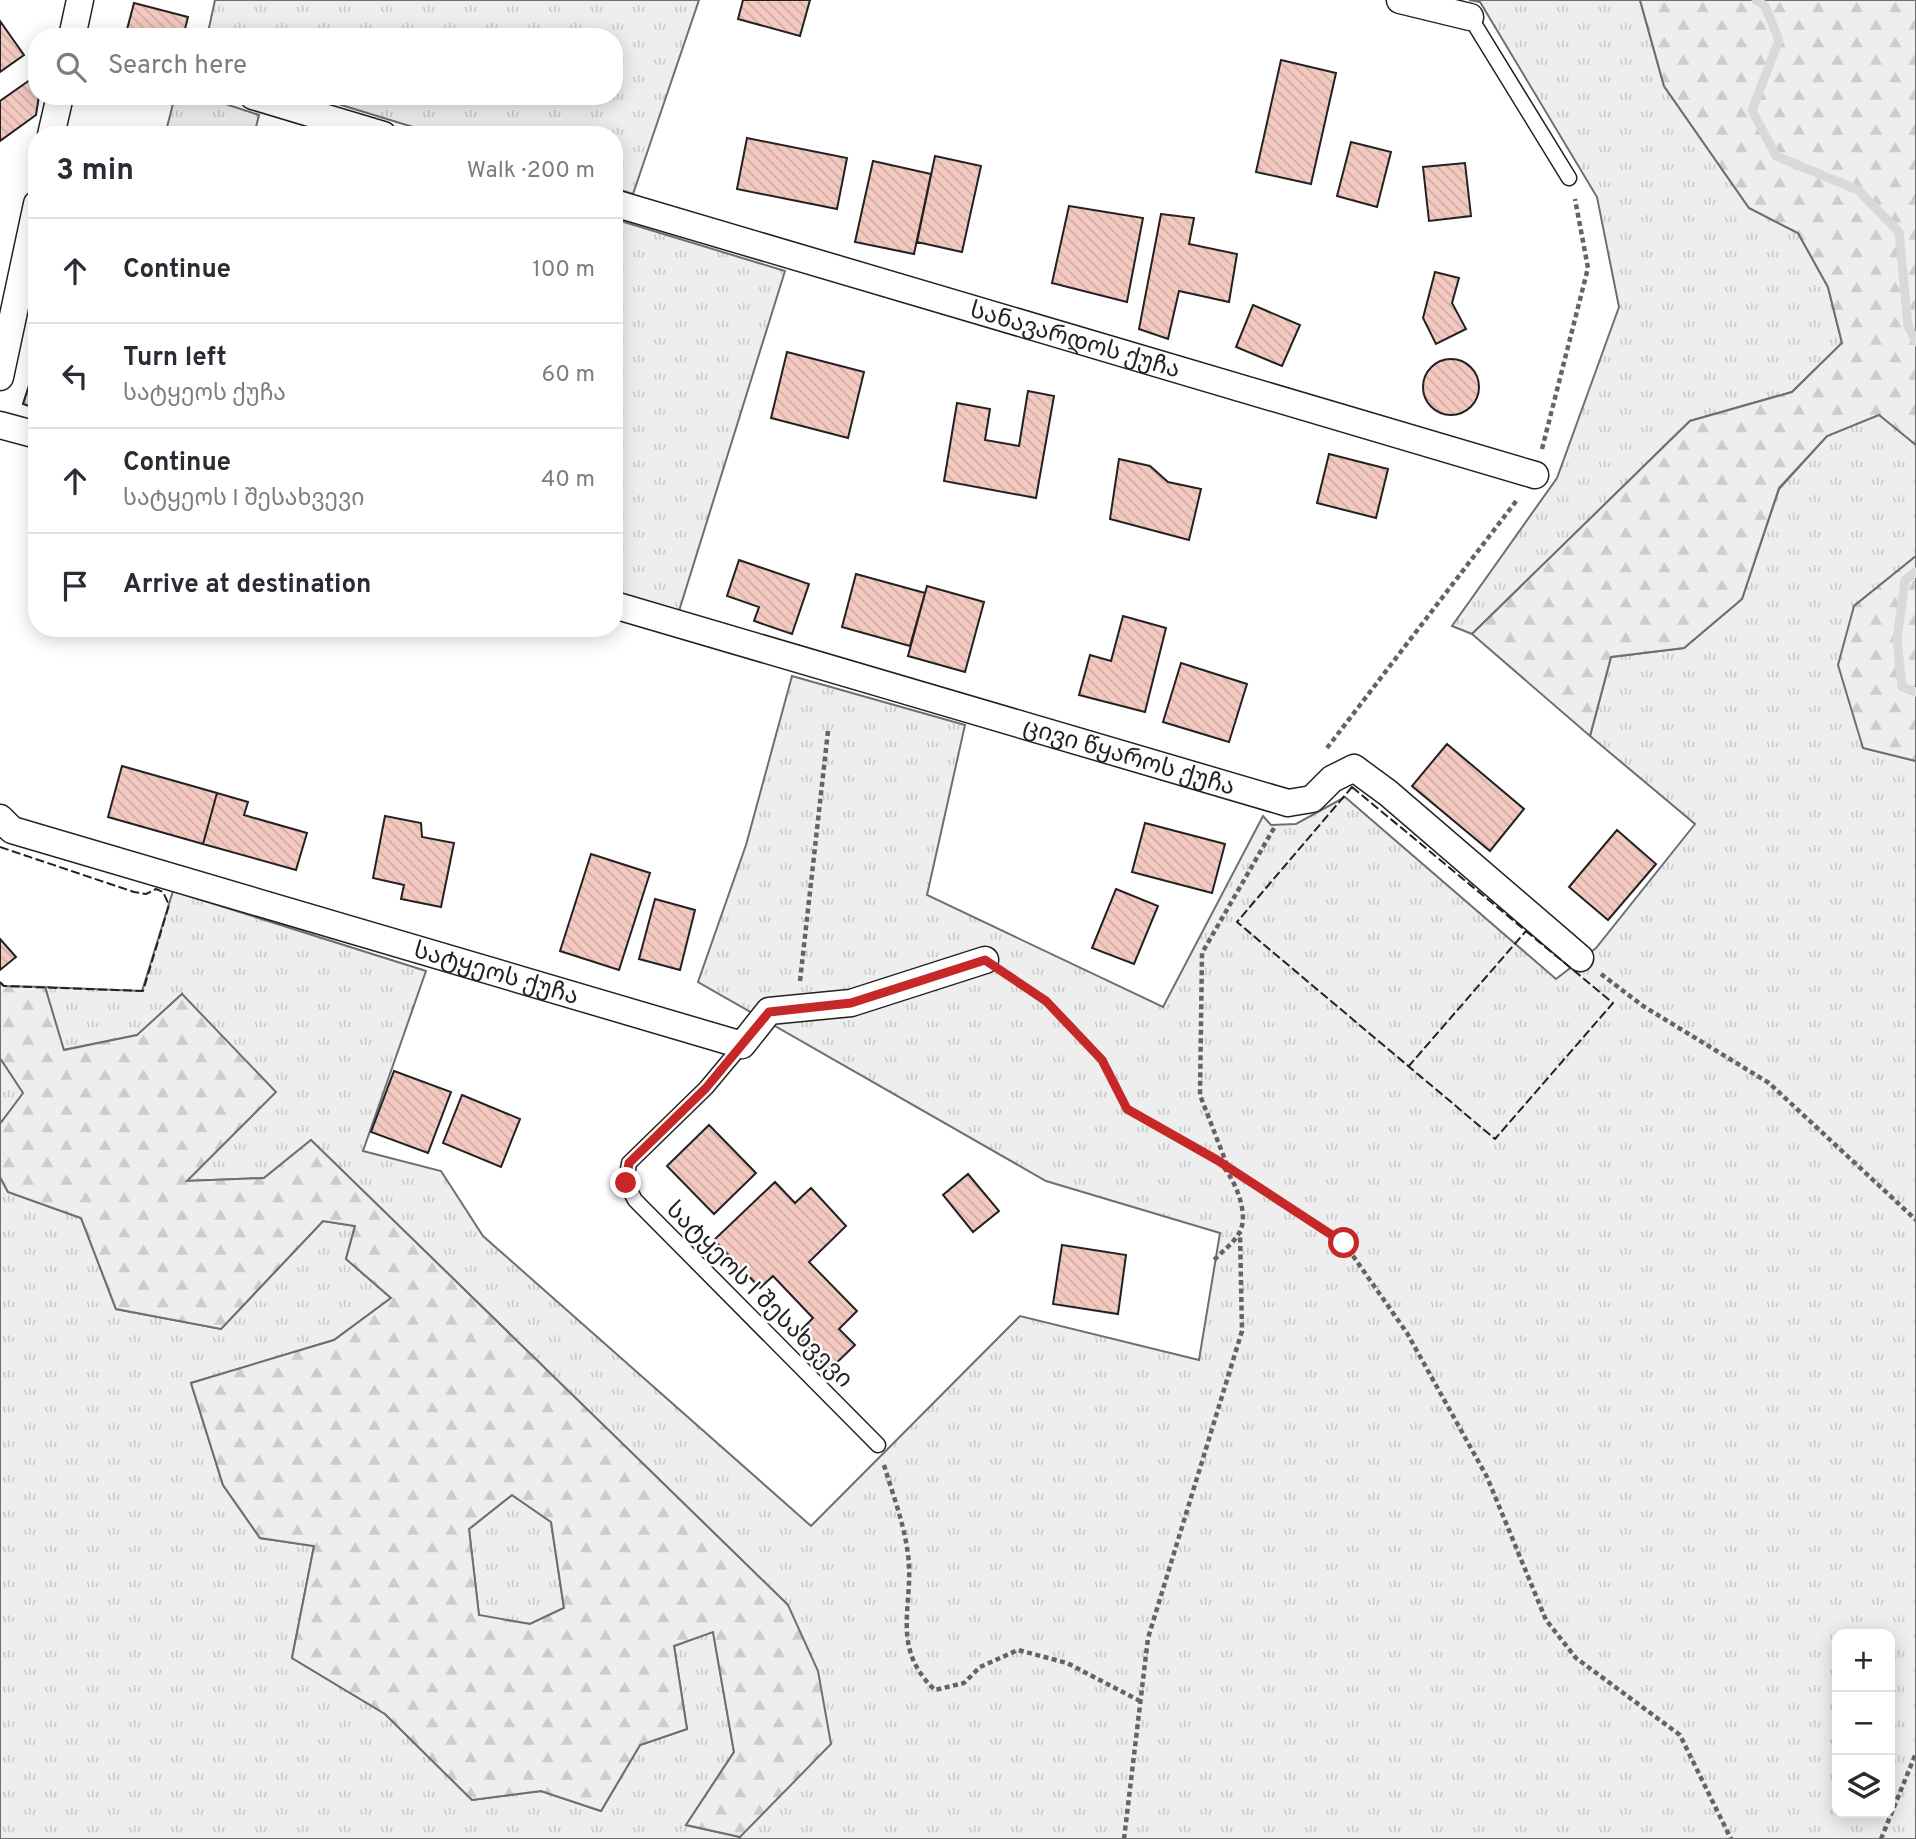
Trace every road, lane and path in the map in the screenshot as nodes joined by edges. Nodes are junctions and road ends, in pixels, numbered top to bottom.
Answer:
1 (80, 0) edge
2 (1400, 0) edge
3 (1470, 17) joint
4 (74, 28) edge
5 (58, 105) edge
6 (283, 105) edge
7 (53, 126) edge
8 (353, 126) edge
9 (1569, 178) joint
10 (623, 206) edge
11 (28, 246) edge
12 (0, 377) edge
13 (0, 425) edge
14 (28, 433) edge
15 (1535, 475) junction
16 (623, 608) edge
17 (828, 731) dead end
18 (1324, 752) dead end
19 (1289, 803) junction
20 (0, 818) edge
21 (1580, 958) joint
22 (985, 960) joint
23 (769, 1012) junction
24 (742, 1045) junction
25 (1229, 1170) junction
26 (1916, 1220) edge
27 (1240, 1233) junction
28 (1214, 1259) dead end
29 (878, 1445) joint
30 (1140, 1701) junction
31 (1916, 1753) edge
32 (1124, 1839) edge
33 (1731, 1839) edge
34 (1881, 1839) edge

1 - 4 street
2 - 3 street
3 - 9 lane
5 - 7 street
6 - 8 street
9 - 15 path
10 - 15 street, სანავარდოს ქუჩა
11 - 12 street
13 - 14 street
15 - 18 path
16 - 19 street, ცივი წყაროს ქუჩა
17 - 23 path
19 - 21 street
19 - 25 path
20 - 24 street, სატყეოს ქუჩა
21 - 26 path
22 - 23 street
22 - 25 path
23 - 24 street
24 - 29 lane, სატყეოს I შესახვევი
25 - 27 path
25 - 33 path
27 - 28 path
27 - 30 path
29 - 30 path
30 - 32 path
31 - 34 path

